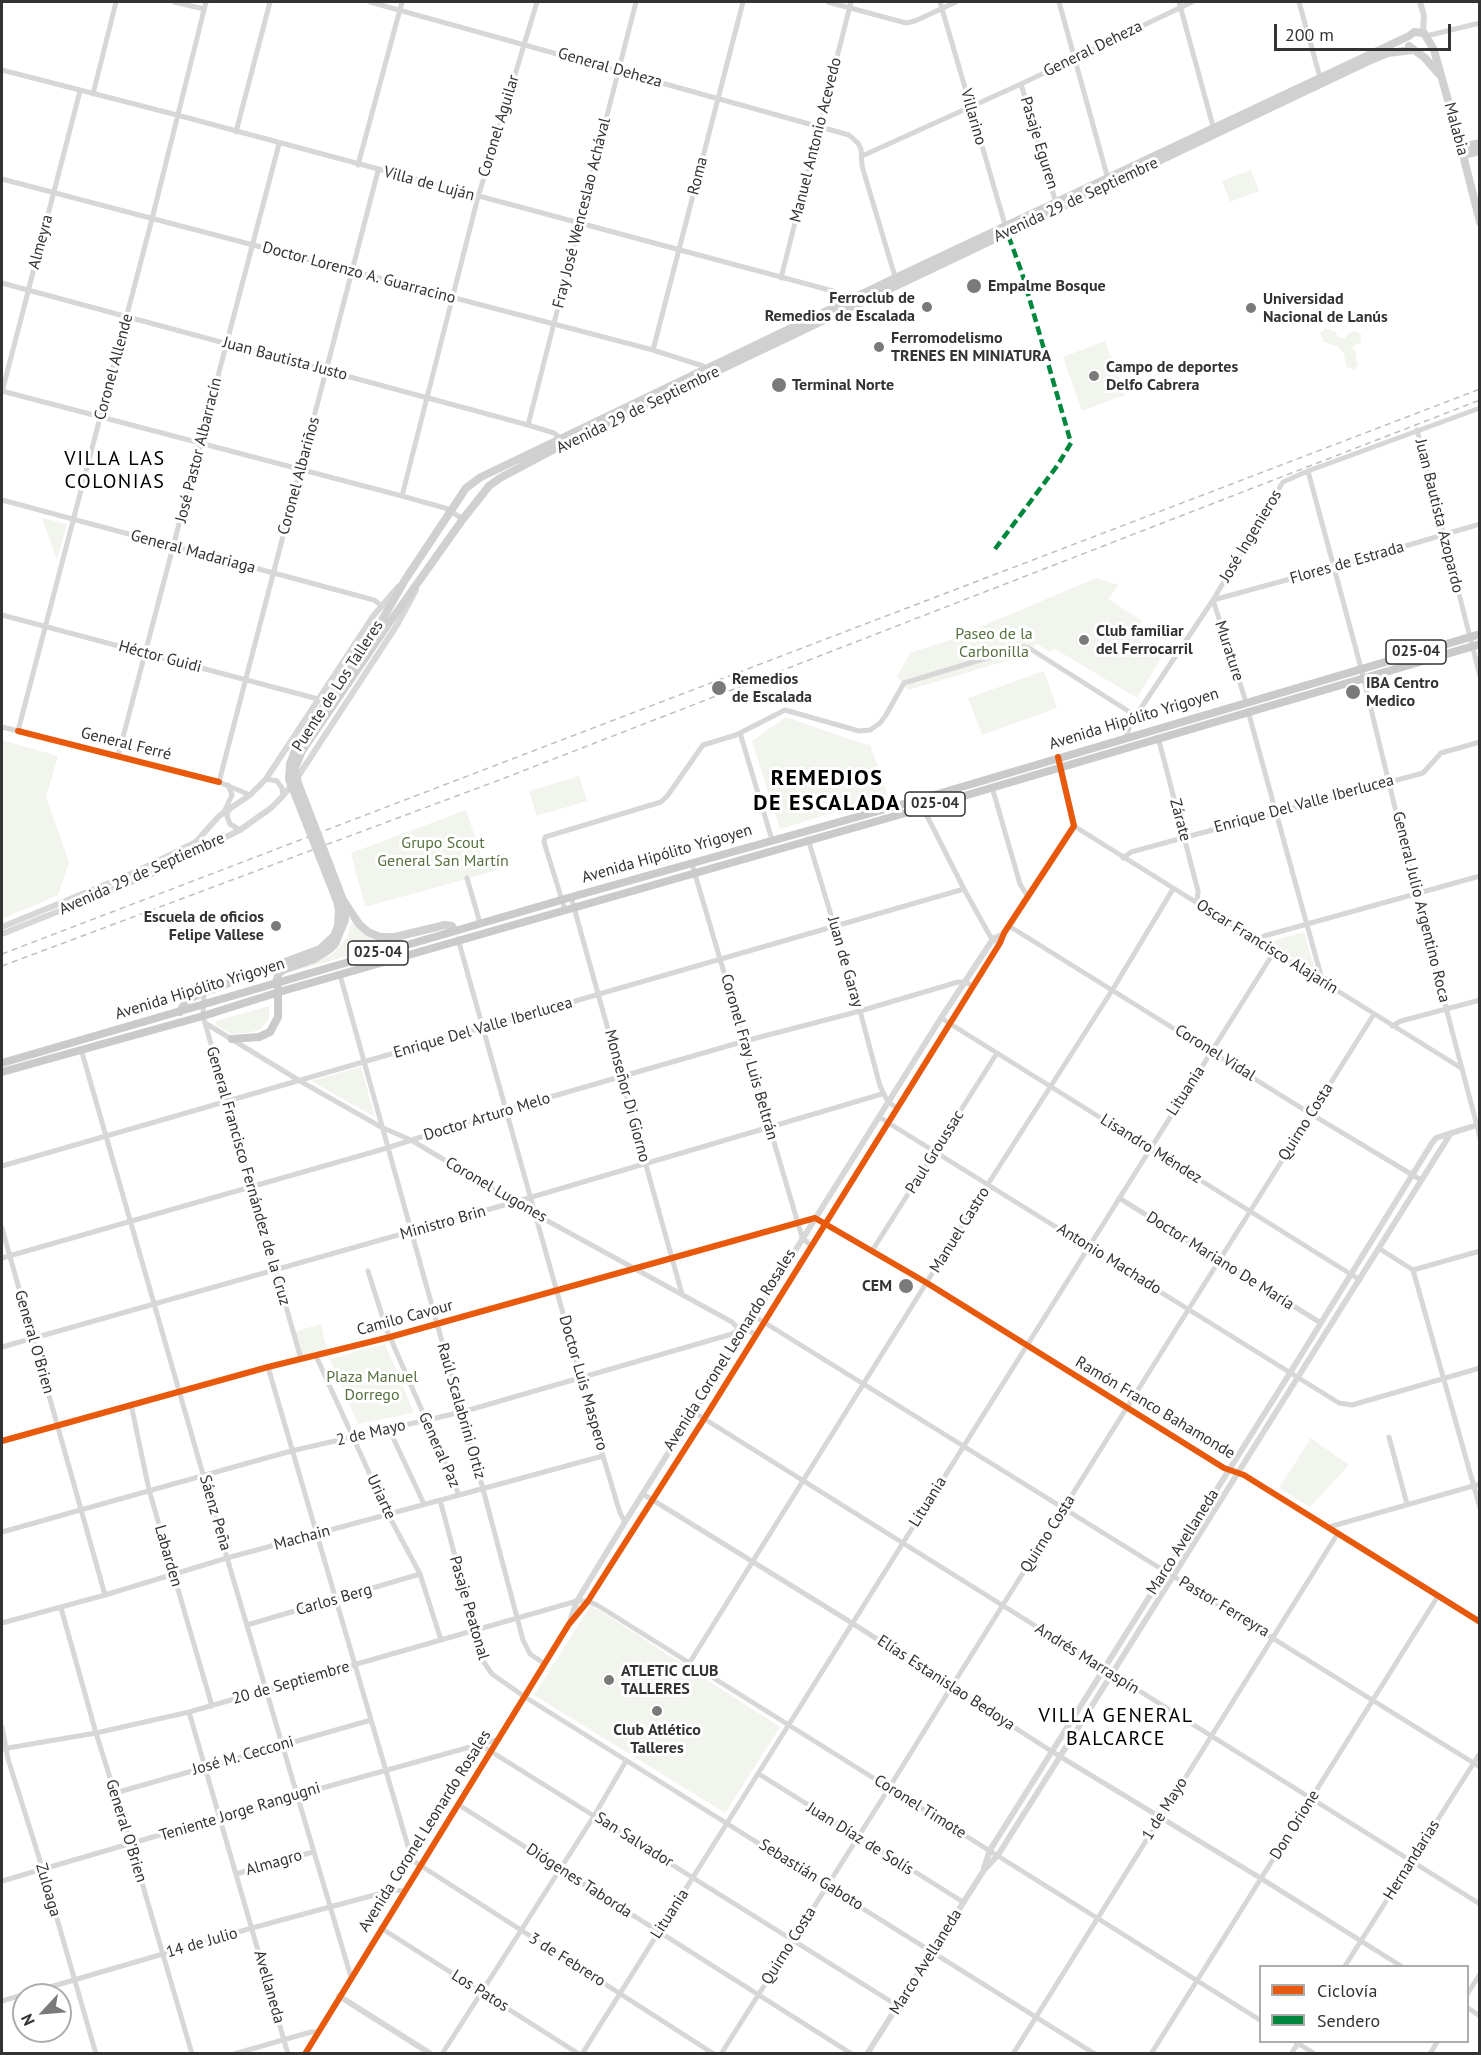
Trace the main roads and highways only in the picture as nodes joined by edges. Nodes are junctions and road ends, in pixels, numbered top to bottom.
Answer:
1 (1409, 36) junction
2 (1425, 36) junction
3 (1413, 50) junction
4 (1441, 76) junction
5 (1321, 80) junction
6 (1479, 143) edge
7 (1462, 151) junction
8 (1479, 151) edge
9 (1109, 182) junction
10 (1479, 222) edge
11 (1006, 229) junction
12 (562, 441) junction
13 (424, 576) joint
14 (405, 580) joint
15 (384, 623) junction
16 (1475, 640) edge
17 (1059, 762) junction
18 (343, 900) junction
19 (455, 931) junction
20 (282, 967) junction
21 (276, 982) junction
22 (283, 991) junction
23 (180, 1012) junction
24 (232, 1039) road end
25 (2, 1063) edge
26 (2, 1072) edge

1 - 2 main road
1 - 3 main road
1 - 5 main road, Avenida 29 de Septiembre
2 - 3 main road
2 - 4 main road, Malabia
3 - 4 main road
3 - 5 main road, Avenida 29 de Septiembre
4 - 7 main road, Malabia
5 - 9 main road, Avenida 29 de Septiembre
6 - 7 main road
7 - 8 main road
7 - 10 main road, Malabia
9 - 11 main road, Avenida 29 de Septiembre
9 - 11 main road, Avenida 29 de Septiembre
11 - 12 main road, Avenida 29 de Septiembre
12 - 13 main road, Avenida 29 de Septiembre
12 - 14 main road, Avenida 29 de Septiembre
13 - 15 main road, Puente de Los Talleres
14 - 15 main road, Puente de Los Talleres
15 - 18 main road, Puente de Los Talleres, bridge
15 - 20 main road, Puente de Los Talleres, bridge
16 - 17 main road, Avenida Hipólito Yrigoyen / 025-04
16 - 17 main road, Avenida Hipólito Yrigoyen / 025-04
17 - 19 main road, Avenida Hipólito Yrigoyen / 025-04
17 - 22 main road, Avenida Hipólito Yrigoyen / 025-04
18 - 19 main road, Puente de Los Talleres
18 - 20 main road, Puente de Los Talleres
19 - 21 main road, Avenida Hipólito Yrigoyen / 025-04
20 - 21 main road
20 - 23 main road, Puente de Los Talleres
21 - 22 main road
21 - 23 main road, Avenida Hipólito Yrigoyen / 025-04
22 - 24 main road
22 - 26 main road, Avenida Hipólito Yrigoyen / 025-04
23 - 25 main road, Avenida Hipólito Yrigoyen / 025-04

